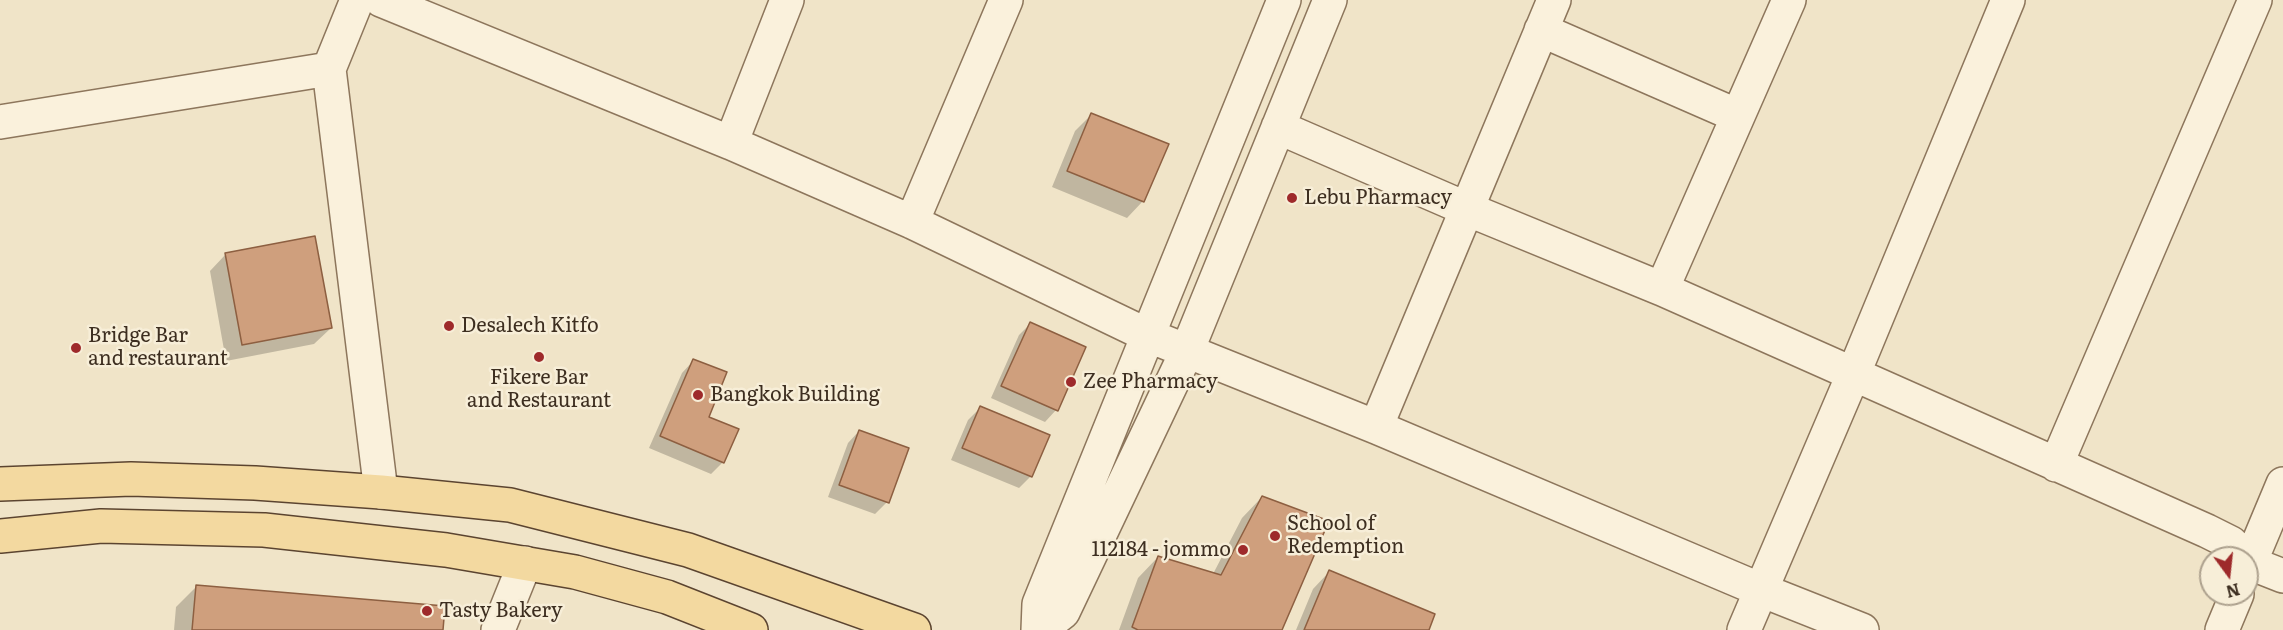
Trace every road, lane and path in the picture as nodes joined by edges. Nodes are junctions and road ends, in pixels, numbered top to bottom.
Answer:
1 (357, 0) edge
2 (381, 0) edge
3 (787, 0) edge
4 (1006, 0) edge
5 (1284, 0) edge
6 (1330, 0) edge
7 (1554, 0) edge
8 (1789, 0) edge
9 (2008, 0) edge
10 (2256, 0) edge
11 (1541, 30) junction
12 (329, 69) junction
13 (1738, 116) junction
14 (0, 122) edge
15 (1278, 127) junction
16 (731, 143) junction
17 (1467, 209) junction
18 (912, 222) junction
19 (1662, 289) junction
20 (1148, 335) junction
21 (1187, 351) junction
22 (1853, 375) junction
23 (1376, 427) junction
24 (2056, 465) junction
25 (0, 484) edge
26 (2283, 484) edge
27 (381, 492) junction
28 (0, 536) edge
29 (2233, 546) edge
30 (2255, 546) edge
31 (525, 563) junction
32 (2259, 567) edge
33 (2283, 576) edge
34 (1761, 590) junction
35 (2232, 606) edge
36 (498, 630) edge
37 (751, 630) edge
38 (914, 630) edge
39 (1039, 630) edge
40 (1744, 630) edge
41 (1862, 630) edge
42 (2222, 630) edge

1 - 12 street
2 - 16 street
3 - 16 street
4 - 18 street
5 - 20 street
6 - 15 street
7 - 11 street
8 - 13 street
9 - 22 street
10 - 24 street
11 - 13 street
11 - 17 street
12 - 14 street
12 - 27 street
13 - 19 street
15 - 17 street
15 - 21 street
16 - 18 street
17 - 19 street
17 - 23 street
18 - 20 street
19 - 22 street
20 - 21 street
20 - 39 street
21 - 23 street
21 - 39 street
22 - 24 street
22 - 34 street
23 - 34 street
24 - 29 street
25 - 27 main road
26 - 30 street
27 - 38 main road
28 - 31 main road
31 - 36 street
31 - 37 main road
32 - 33 street
34 - 40 street
34 - 41 street
35 - 42 street

